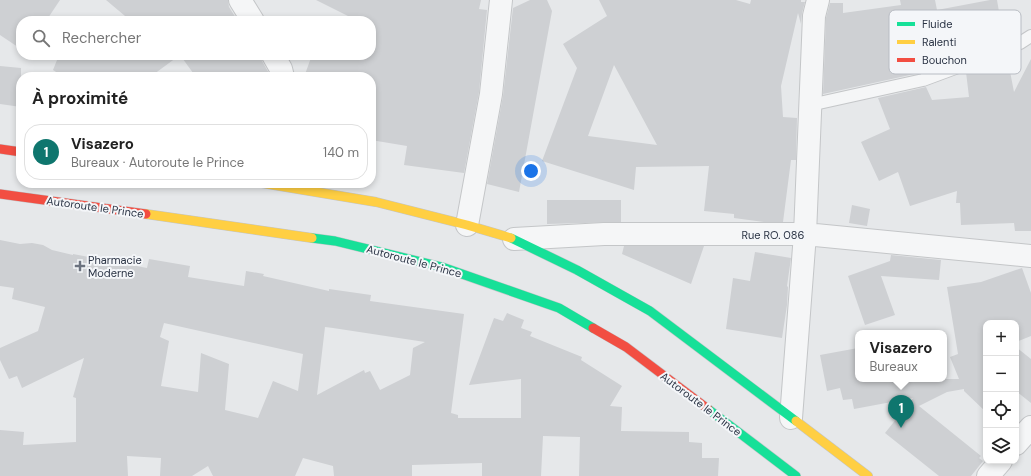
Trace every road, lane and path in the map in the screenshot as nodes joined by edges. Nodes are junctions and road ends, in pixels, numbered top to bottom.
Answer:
1 (240, 0) edge
2 (501, 0) edge
3 (818, 0) edge
4 (250, 16) edge
5 (1031, 36) edge
6 (1021, 42) edge
7 (276, 60) edge
8 (282, 72) edge
9 (940, 74) edge
10 (810, 105) junction
11 (0, 149) edge
12 (16, 151) edge
13 (304, 188) edge
14 (0, 194) edge
15 (467, 226) junction
16 (805, 234) junction
17 (514, 239) junction
18 (1031, 256) edge
19 (791, 418) junction
20 (1031, 427) edge
21 (1019, 441) edge
22 (998, 464) edge
23 (796, 476) edge
24 (868, 476) edge
25 (988, 476) edge

1 - 4 street
2 - 15 street
3 - 10 street
5 - 6 lane
7 - 8 street
9 - 10 lane
10 - 16 street
11 - 12 main road
13 - 15 main road
14 - 23 main road, Autoroute le Prince
15 - 17 main road
16 - 17 street, Rue RO. 086
16 - 18 street, Rue RO. 086
16 - 19 street
17 - 19 main road
19 - 24 main road
20 - 21 street
22 - 25 street

